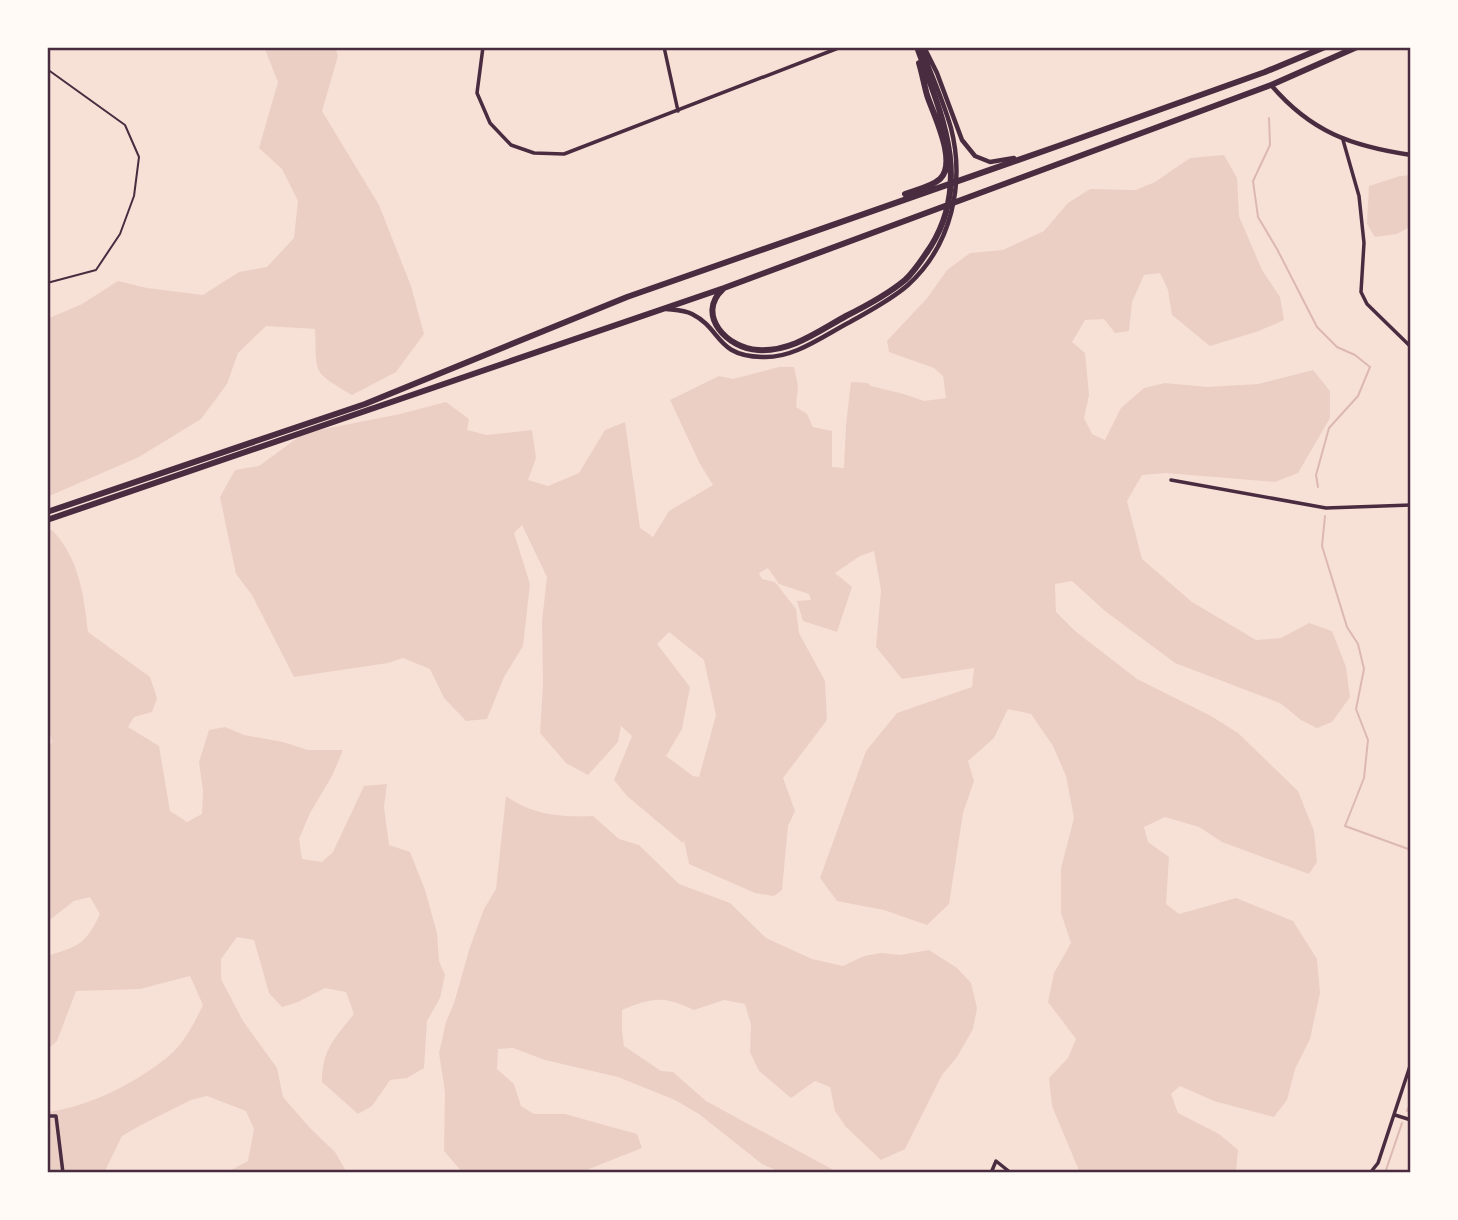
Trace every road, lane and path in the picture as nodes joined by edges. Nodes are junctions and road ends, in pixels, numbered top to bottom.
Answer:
1 (483, 47) edge
2 (664, 47) edge
3 (841, 47) edge
4 (919, 47) edge
5 (1325, 47) edge
6 (1357, 47) edge
7 (47, 69) edge
8 (1265, 72) junction
9 (1271, 85) junction
10 (678, 111) junction
11 (1343, 140) junction
12 (1058, 146) junction
13 (1411, 155) edge
14 (851, 217) junction
15 (944, 229) junction
16 (47, 283) edge
17 (724, 288) junction
18 (662, 309) junction
19 (1411, 347) edge
20 (1171, 480) dead end
21 (1411, 505) edge
22 (47, 512) edge
23 (47, 520) edge
24 (1411, 1063) edge
25 (1395, 1115) junction
26 (47, 1116) edge
27 (1411, 1120) edge
28 (63, 1173) edge
29 (991, 1173) edge
30 (1011, 1173) edge
31 (1370, 1173) edge

1 - 10 street
2 - 10 street
3 - 10 street
4 - 12 street
4 - 14 highway
4 - 15 highway
5 - 8 highway
6 - 9 highway
7 - 16 lane
8 - 9 highway
8 - 12 highway
9 - 11 street
9 - 17 highway
11 - 13 street
11 - 19 street
12 - 14 highway
14 - 22 highway
15 - 17 highway
15 - 18 street
17 - 18 highway
18 - 23 highway
20 - 21 street
24 - 25 street
25 - 27 street
25 - 31 street
26 - 28 street
29 - 30 street

